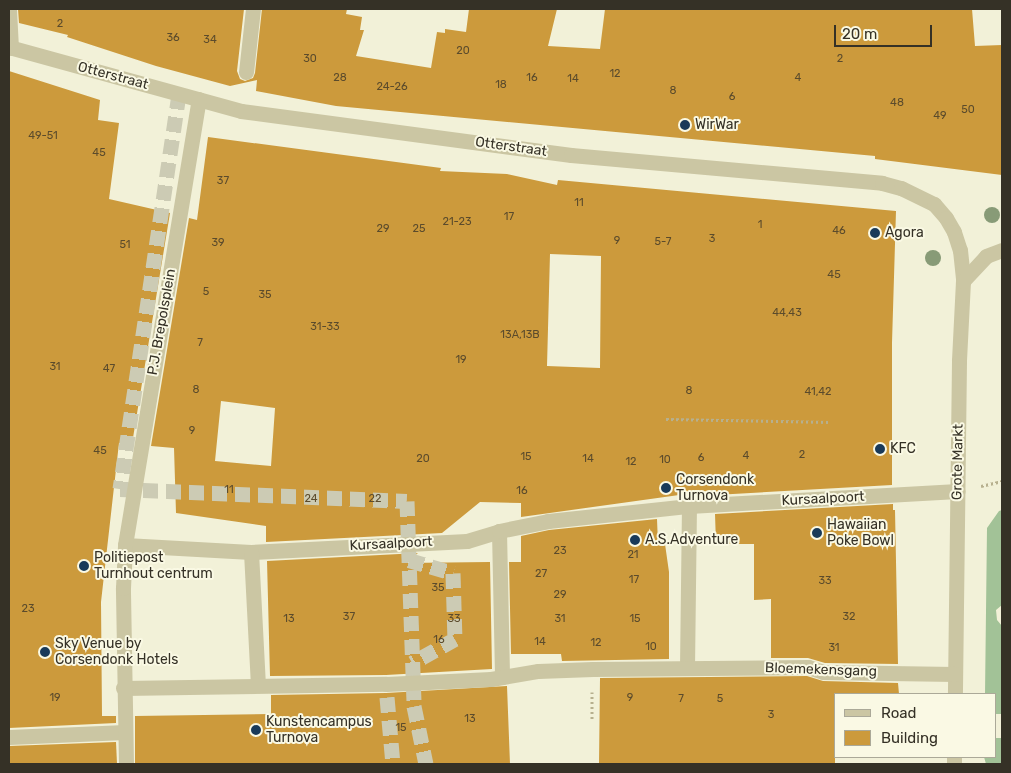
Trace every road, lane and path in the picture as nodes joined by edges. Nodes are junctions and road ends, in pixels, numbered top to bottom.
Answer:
1 (253, 9) edge
2 (9, 10) edge
3 (10, 48) edge
4 (246, 72) dead end
5 (199, 99) junction
6 (1002, 250) edge
7 (963, 281) junction
8 (666, 419) dead end
9 (831, 422) dead end
10 (958, 491) junction
11 (689, 506) junction
12 (498, 531) junction
13 (125, 545) junction
14 (251, 552) junction
15 (687, 668) junction
16 (955, 674) junction
17 (502, 677) junction
18 (258, 685) junction
19 (123, 688) junction
20 (955, 693) edge
21 (125, 732) junction
22 (9, 737) edge
23 (126, 764) edge

1 - 4 street
2 - 3 street
3 - 5 street, Otterstraat
5 - 7 street, Otterstraat
5 - 13 street, P.J. Brepolsplein
6 - 7 street
7 - 10 street, Grote Markt
8 - 9 path
10 - 11 street, Kursaalpoort
10 - 16 street, Grote Markt
11 - 12 street, Kursaalpoort
11 - 15 street
12 - 14 street, Kursaalpoort
12 - 17 street
13 - 14 street
13 - 19 street, P.J. Brepolsplein
14 - 18 street
15 - 16 street, Bloemekensgang
15 - 17 street, Bloemekensgang
16 - 20 street, Grote Markt
17 - 18 street, Bloemekensgang
18 - 19 street
19 - 21 street, P.J. Brepolsplein
21 - 22 street
21 - 23 street, P.J. Brepolsplein

